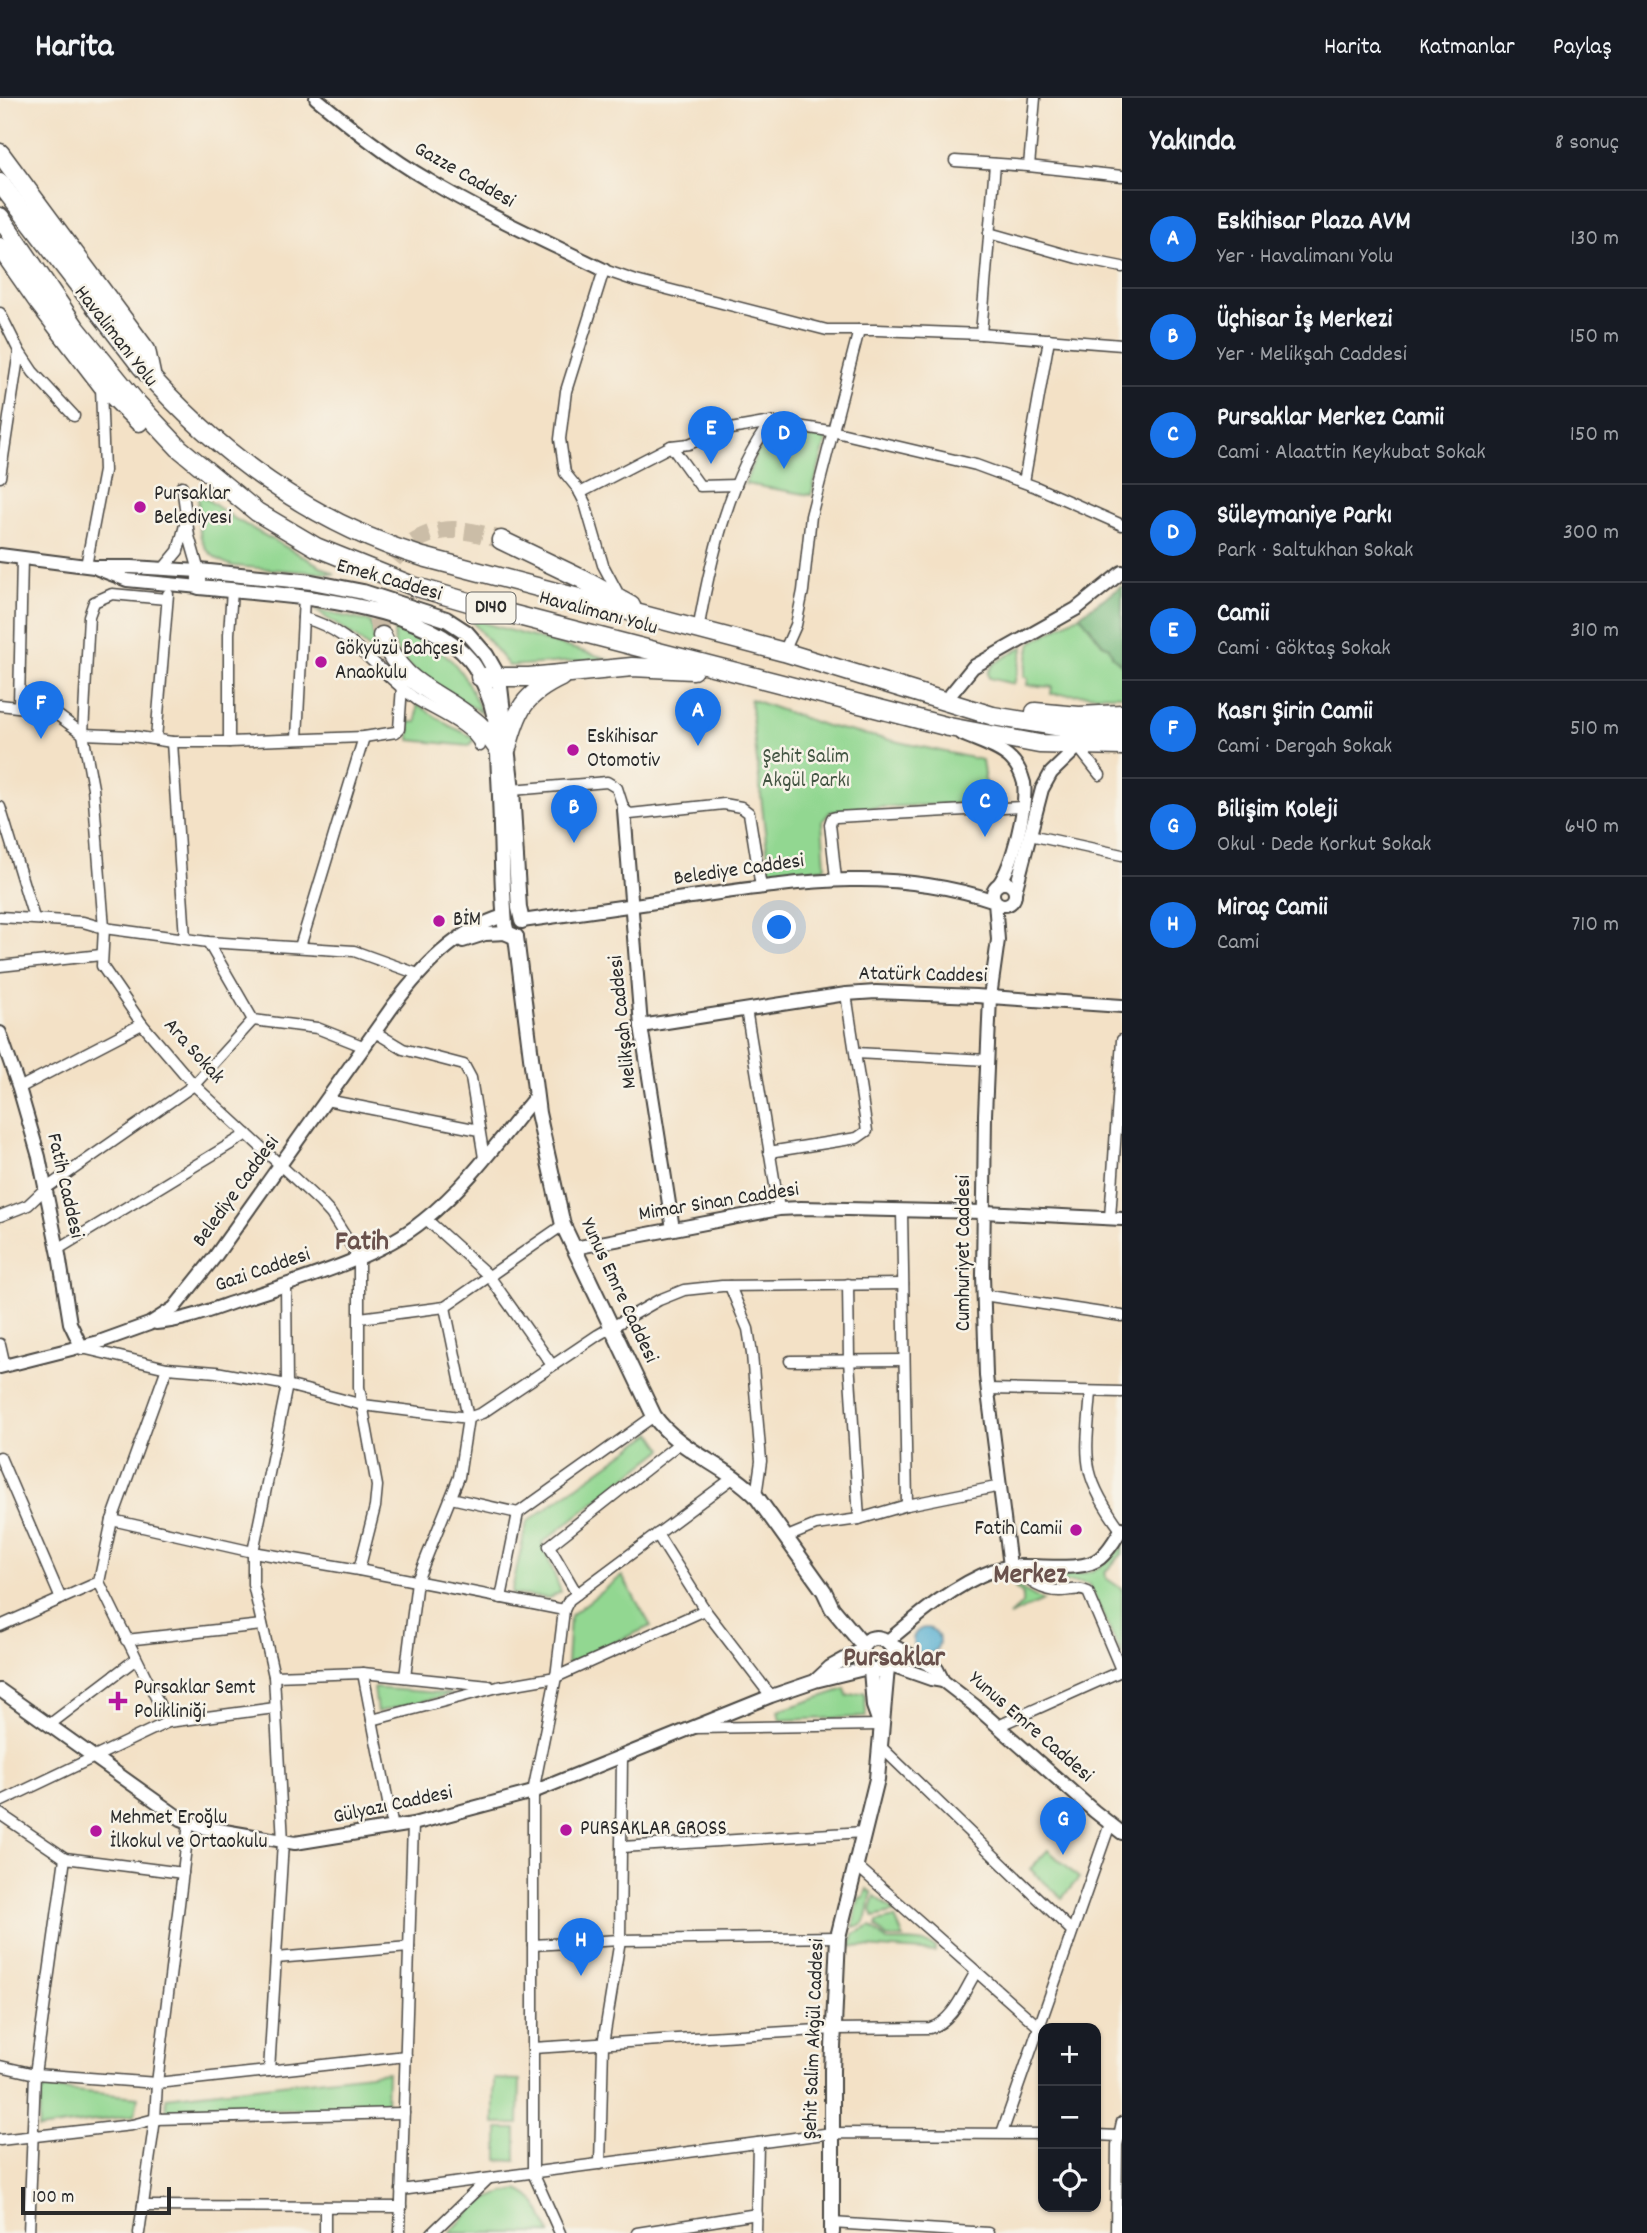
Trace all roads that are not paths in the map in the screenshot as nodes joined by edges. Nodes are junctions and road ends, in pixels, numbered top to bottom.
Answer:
1 (316, 98) edge
2 (1035, 98) edge
3 (0, 153) edge
4 (955, 161) dead end
5 (995, 164) junction
6 (1029, 166) junction
7 (1122, 176) edge
8 (0, 183) edge
9 (0, 217) edge
10 (989, 233) junction
11 (0, 247) edge
12 (1122, 267) edge
13 (604, 270) junction
14 (0, 313) edge
15 (859, 330) junction
16 (981, 334) junction
17 (1049, 339) junction
18 (1122, 345) edge
19 (19, 351) junction
20 (151, 378) junction
21 (102, 385) junction
22 (74, 416) dead end
23 (771, 422) junction
24 (832, 432) junction
25 (671, 446) junction
26 (179, 448) junction
27 (0, 477) edge
28 (1024, 482) junction
29 (736, 485) junction
30 (182, 486) dead end
31 (580, 493) junction
32 (186, 521) junction
33 (1122, 525) edge
34 (501, 540) tunnel mouth
35 (0, 555) edge
36 (22, 557) junction
37 (90, 567) junction
38 (163, 569) junction
39 (199, 571) junction
40 (1122, 572) edge
41 (171, 584) junction
42 (199, 587) junction
43 (232, 590) junction
44 (304, 597) junction
45 (166, 599) junction
46 (622, 601) junction
47 (303, 618) junction
48 (665, 622) junction
49 (698, 631) junction
50 (382, 636) tunnel mouth
51 (784, 652) junction
52 (718, 668) junction
53 (844, 671) junction
54 (571, 672) junction
55 (480, 677) junction
56 (499, 678) junction
57 (402, 687) junction
58 (951, 694) junction
59 (0, 705) edge
60 (19, 706) junction
61 (1122, 715) edge
62 (949, 727) junction
63 (1122, 729) edge
64 (83, 734) junction
65 (364, 737) junction
66 (297, 738) junction
67 (156, 739) junction
68 (173, 742) junction
69 (229, 743) junction
70 (480, 746) dead end
71 (1122, 746) edge
72 (1078, 747) junction
73 (503, 749) junction
74 (1122, 757) edge
75 (1100, 775) dead end
76 (512, 790) junction
77 (0, 807) edge
78 (1022, 807) junction
79 (624, 810) junction
80 (1030, 835) junction
81 (1122, 855) edge
82 (836, 879) junction
83 (998, 886) junction
84 (761, 887) junction
85 (961, 890) junction
86 (1014, 897) junction
87 (995, 901) junction
88 (632, 906) junction
89 (504, 916) junction
90 (0, 917) edge
91 (34, 918) junction
92 (522, 921) junction
93 (104, 928) junction
94 (511, 935) junction
95 (185, 938) junction
96 (998, 940) junction
97 (208, 942) junction
98 (300, 947) junction
99 (444, 951) junction
100 (101, 955) junction
101 (0, 966) edge
102 (418, 974) junction
103 (846, 994) junction
104 (990, 997) junction
105 (1122, 1006) edge
106 (746, 1009) junction
107 (253, 1020) junction
108 (142, 1024) junction
109 (641, 1026) junction
110 (375, 1032) junction
111 (0, 1033) edge
112 (1122, 1040) edge
113 (365, 1046) junction
114 (856, 1053) junction
115 (987, 1060) junction
116 (194, 1085) junction
117 (19, 1088) junction
118 (535, 1097) junction
119 (326, 1100) junction
120 (479, 1130) junction
121 (247, 1134) junction
122 (769, 1152) junction
123 (484, 1158) junction
124 (281, 1164) junction
125 (45, 1189) junction
126 (779, 1209) junction
127 (902, 1211) junction
128 (984, 1212) junction
129 (0, 1216) edge
130 (426, 1219) junction
131 (1116, 1219) edge
132 (563, 1225) junction
133 (673, 1229) junction
134 (574, 1248) junction
135 (58, 1249) junction
136 (359, 1258) junction
137 (489, 1276) junction
138 (286, 1284) junction
139 (848, 1284) junction
140 (903, 1284) junction
141 (730, 1286) junction
142 (983, 1295) junction
143 (445, 1307) junction
144 (1122, 1316) edge
145 (360, 1318) junction
146 (149, 1324) junction
147 (611, 1327) junction
148 (0, 1344) edge
149 (82, 1348) junction
150 (790, 1360) dead end
151 (849, 1360) junction
152 (904, 1360) junction
153 (552, 1365) junction
154 (3, 1366) edge
155 (167, 1368) junction
156 (286, 1385) junction
157 (988, 1389) junction
158 (1091, 1392) junction
159 (1122, 1392) edge
160 (363, 1405) junction
161 (654, 1416) junction
162 (468, 1418) junction
163 (681, 1442) junction
164 (0, 1457) edge
165 (734, 1477) junction
166 (1001, 1486) junction
167 (756, 1496) junction
168 (451, 1498) junction
169 (907, 1505) junction
170 (519, 1513) junction
171 (859, 1519) junction
172 (112, 1520) junction
173 (1121, 1529) edge
174 (657, 1534) junction
175 (787, 1537) junction
176 (253, 1552) junction
177 (1010, 1566) junction
178 (359, 1570) junction
179 (417, 1581) junction
180 (99, 1582) junction
181 (577, 1594) junction
182 (501, 1598) junction
183 (61, 1600) junction
184 (564, 1610) junction
185 (705, 1610) junction
186 (262, 1625) junction
187 (0, 1626) edge
188 (126, 1640) junction
189 (875, 1644) junction
190 (136, 1659) junction
191 (889, 1666) junction
192 (869, 1669) junction
193 (1122, 1672) edge
194 (363, 1673) junction
195 (274, 1676) junction
196 (405, 1677) junction
197 (556, 1677) junction
198 (815, 1681) junction
199 (943, 1681) junction
200 (498, 1687) junction
201 (0, 1690) edge
202 (771, 1696) junction
203 (275, 1708) junction
204 (372, 1720) junction
205 (168, 1721) junction
206 (49, 1725) junction
207 (881, 1725) junction
208 (998, 1726) junction
209 (691, 1728) junction
210 (881, 1747) junction
211 (622, 1756) junction
212 (95, 1758) junction
213 (533, 1792) junction
214 (0, 1802) edge
215 (0, 1814) edge
216 (189, 1823) junction
217 (413, 1824) junction
218 (1110, 1824) junction
219 (393, 1828) junction
220 (864, 1832) junction
221 (1122, 1833) edge
222 (283, 1842) junction
223 (622, 1847) junction
224 (65, 1858) junction
225 (857, 1866) junction
226 (183, 1873) junction
227 (1072, 1931) junction
228 (838, 1937) junction
229 (620, 1940) junction
230 (533, 1945) junction
231 (409, 1947) junction
232 (276, 1958) junction
233 (976, 1972) junction
234 (1040, 2023) edge
235 (1038, 2026) edge
236 (834, 2029) junction
237 (1038, 2030) edge
238 (603, 2044) junction
239 (533, 2048) junction
240 (406, 2056) junction
241 (0, 2066) edge
242 (269, 2071) junction
243 (35, 2074) junction
244 (158, 2083) junction
245 (404, 2113) junction
246 (155, 2119) junction
247 (1122, 2123) edge
248 (832, 2133) junction
249 (1002, 2133) junction
250 (1038, 2134) edge
251 (1101, 2135) edge
252 (1118, 2136) junction
253 (31, 2137) junction
254 (0, 2140) edge
255 (758, 2143) junction
256 (600, 2164) junction
257 (533, 2173) junction
258 (489, 2179) junction
259 (401, 2190) junction
260 (143, 2206) junction
261 (325, 2207) junction
262 (401, 2207) junction
263 (757, 2214) junction
264 (832, 2228) edge
265 (29, 2233) edge
266 (139, 2233) edge
267 (325, 2233) edge
268 (400, 2233) edge
269 (432, 2233) edge
270 (560, 2233) edge
271 (636, 2233) edge
272 (756, 2233) edge
273 (988, 2233) edge
274 (1116, 2233) edge

1 - 13 street, Gazze Caddesi
2 - 6 street
3 - 20 highway
4 - 5 street
5 - 6 street
5 - 10 street
6 - 7 street
8 - 20 highway, D140
9 - 26 highway, Havalimanı Yolu / D140
10 - 12 street
10 - 16 street
11 - 21 highway
13 - 15 street
13 - 31 street
14 - 19 street
15 - 16 street
15 - 24 street
16 - 17 street
17 - 18 street
17 - 28 street
19 - 22 street
19 - 27 street
20 - 48 highway, D140
21 - 26 highway
21 - 37 street
23 - 24 street
23 - 25 street
23 - 29 street
24 - 28 street
24 - 51 street
25 - 29 street
25 - 31 street
26 - 52 highway, Havalimanı Yolu / D140
28 - 33 street
29 - 49 street
30 - 32 street
31 - 46 street
32 - 38 street
32 - 39 street
34 - 46 highway
35 - 36 street
36 - 37 street
36 - 60 street
37 - 38 street
37 - 41 street
38 - 39 street
39 - 42 main road
39 - 56 main road, Emek Caddesi
40 - 58 street
41 - 42 street
41 - 45 street
42 - 43 main road
43 - 44 main road
43 - 69 street
44 - 47 street
44 - 55 main road
45 - 64 street
45 - 67 street
46 - 48 highway
47 - 57 street
47 - 66 street
48 - 49 highway, D140
49 - 51 highway, D140
50 - 73 highway
51 - 53 highway, D140
52 - 54 highway
52 - 62 highway, Havalimanı Yolu / D140
53 - 58 highway
53 - 63 highway, D140
54 - 56 highway
54 - 73 highway
55 - 56 highway
55 - 73 main road
56 - 73 main road
57 - 65 street
57 - 70 street
58 - 61 highway
59 - 60 street
60 - 64 street
62 - 72 highway, Havalimanı Yolu / D140
62 - 78 street
64 - 67 street
64 - 93 street
65 - 66 street
65 - 98 street
66 - 69 street
67 - 68 street
68 - 69 street
68 - 95 street
71 - 72 highway, Havalimanı Yolu / D140
72 - 74 highway
72 - 75 street
72 - 80 street
73 - 76 main road
73 - 89 main road, Yunus Emre Caddesi
76 - 79 street
76 - 92 main road
77 - 91 street
78 - 82 street
78 - 83 street
79 - 84 street
79 - 88 street, Melikşah Caddesi
80 - 81 street
80 - 86 street
82 - 84 street, Belediye Caddesi
82 - 85 street, Belediye Caddesi
83 - 85 street
83 - 86 street
83 - 87 street
84 - 88 street, Belediye Caddesi
85 - 87 street
86 - 87 street
86 - 96 street
87 - 96 street
88 - 92 street, Belediye Caddesi
88 - 109 street, Melikşah Caddesi
89 - 92 main road
89 - 94 main road, Yunus Emre Caddesi
89 - 99 street, Belediye Caddesi
90 - 91 street
91 - 93 street
92 - 94 main road
93 - 95 street
93 - 100 street
94 - 99 street, Belediye Caddesi
94 - 118 main road, Yunus Emre Caddesi
95 - 97 street
96 - 104 street, Cumhuriyet Caddesi
97 - 98 street
97 - 107 street
98 - 102 street
99 - 102 street, Belediye Caddesi
100 - 101 street
100 - 108 street, Ara Sokak
102 - 110 street, Belediye Caddesi
103 - 104 street, Atatürk Caddesi
103 - 106 street, Atatürk Caddesi
103 - 114 street
104 - 105 street, Atatürk Caddesi
104 - 115 street, Cumhuriyet Caddesi
106 - 109 street, Atatürk Caddesi
106 - 122 street
107 - 113 street
107 - 116 street
108 - 116 street, Ara Sokak
108 - 117 street
109 - 133 street, Melikşah Caddesi
110 - 113 street, Belediye Caddesi
110 - 120 street
111 - 117 street, Fatih Caddesi
112 - 131 street
113 - 119 street, Belediye Caddesi
114 - 115 street
114 - 122 street
115 - 128 street, Cumhuriyet Caddesi
116 - 121 street, Ara Sokak
116 - 125 street
117 - 125 street, Fatih Caddesi
118 - 123 street, Gazi Caddesi
118 - 132 main road, Yunus Emre Caddesi
119 - 120 street
119 - 124 street, Belediye Caddesi
120 - 123 street
121 - 124 street, Ara Sokak
121 - 135 street
122 - 126 street
123 - 130 street, Gazi Caddesi
124 - 136 street, Ara Sokak
124 - 146 street, Belediye Caddesi
125 - 129 street
125 - 135 street, Fatih Caddesi
126 - 127 street, Mimar Sinan Caddesi
126 - 133 street, Mimar Sinan Caddesi
127 - 128 street, Mimar Sinan Caddesi
127 - 140 street
128 - 131 street, Mimar Sinan Caddesi
128 - 142 street, Cumhuriyet Caddesi
130 - 136 street, Gazi Caddesi
130 - 137 street
132 - 134 main road, Yunus Emre Caddesi
132 - 137 street
133 - 134 street, Mimar Sinan Caddesi
134 - 147 main road, Yunus Emre Caddesi
135 - 149 street, Fatih Caddesi
136 - 138 street, Gazi Caddesi
136 - 145 street
137 - 143 street
137 - 153 street
138 - 146 street, Gazi Caddesi
138 - 156 street
139 - 140 street
139 - 141 street
139 - 151 street
140 - 152 street
141 - 147 street
141 - 167 street
142 - 144 street
142 - 157 street, Cumhuriyet Caddesi
143 - 145 street
143 - 162 street
145 - 160 street
146 - 149 street, Belediye Caddesi
147 - 153 street
147 - 161 main road, Yunus Emre Caddesi
148 - 154 street
149 - 154 street, Belediye Caddesi
149 - 155 street
150 - 151 street
151 - 152 street
151 - 171 street
152 - 169 street
153 - 162 street
155 - 156 street
155 - 172 street
156 - 160 street
156 - 176 street
157 - 158 street
157 - 166 street, Cumhuriyet Caddesi
158 - 159 street
158 - 173 street
160 - 162 street
160 - 178 street
161 - 163 main road, Yunus Emre Caddesi
161 - 170 street
162 - 168 street
163 - 165 main road, Yunus Emre Caddesi
163 - 181 street
164 - 183 street
165 - 167 main road, Yunus Emre Caddesi
165 - 174 street
166 - 169 street
166 - 177 street, Cumhuriyet Caddesi
167 - 175 main road, Yunus Emre Caddesi
168 - 170 street
168 - 179 street
169 - 171 street
170 - 182 street
171 - 175 street
172 - 176 street
172 - 180 street
173 - 177 street
174 - 181 street
174 - 185 street
175 - 189 main road, Yunus Emre Caddesi
176 - 178 street
176 - 186 street
177 - 189 street
177 - 193 street
178 - 179 street
179 - 182 street
179 - 196 street
180 - 183 street
180 - 188 street
181 - 184 street
182 - 184 street
183 - 187 street
184 - 197 street
185 - 197 street
185 - 202 street
186 - 188 street
186 - 195 street
188 - 190 street
189 - 191 main road
189 - 192 main road
189 - 198 street
189 - 199 street, Yunus Emre Caddesi
190 - 205 street
190 - 206 street
191 - 192 main road
191 - 199 street
191 - 207 main road
192 - 198 street
192 - 207 main road
193 - 208 street
194 - 195 street
194 - 196 street
194 - 204 street
195 - 203 street
196 - 200 street
197 - 200 street
197 - 213 street
198 - 202 street, Gülyazı Caddesi
199 - 208 street, Yunus Emre Caddesi
200 - 204 street
201 - 206 street, Gülyazı Caddesi
202 - 209 street, Gülyazı Caddesi
203 - 205 street
203 - 222 street
204 - 219 street
205 - 212 street
206 - 212 street, Gülyazı Caddesi
207 - 209 street
207 - 210 main road, Şehit Salim Akgül Caddesi
208 - 218 street, Yunus Emre Caddesi
209 - 211 street, Gülyazı Caddesi
210 - 220 main road, Şehit Salim Akgül Caddesi
210 - 227 street
211 - 213 street, Gülyazı Caddesi
211 - 223 street
212 - 214 street
212 - 216 street, Gülyazı Caddesi
213 - 217 street, Gülyazı Caddesi
213 - 230 street
215 - 224 street
216 - 222 street, Gülyazı Caddesi
216 - 226 street
217 - 219 street, Gülyazı Caddesi
217 - 231 street
218 - 221 street, Yunus Emre Caddesi
218 - 227 street
219 - 222 street, Gülyazı Caddesi
220 - 223 street
220 - 225 main road, Şehit Salim Akgül Caddesi
222 - 232 street
223 - 229 street
224 - 226 street
224 - 243 street
225 - 228 main road, Şehit Salim Akgül Caddesi
225 - 233 street
226 - 244 street
227 - 234 street
228 - 229 street
228 - 236 main road, Şehit Salim Akgül Caddesi
229 - 230 street
229 - 238 street
230 - 239 street
231 - 232 street
231 - 240 street
232 - 242 street
233 - 235 street
233 - 236 street
236 - 238 street
236 - 248 main road, Şehit Salim Akgül Caddesi
237 - 249 street
238 - 239 street
238 - 256 street
239 - 257 street
240 - 242 street
240 - 245 street
241 - 243 street
242 - 244 street
243 - 244 street
243 - 253 street
244 - 246 street
245 - 246 street
245 - 259 street
246 - 253 street
246 - 260 street
247 - 252 street
248 - 249 street
248 - 255 street
248 - 264 main road, Şehit Salim Akgül Caddesi
249 - 250 street
251 - 252 street
252 - 274 street
253 - 254 street
253 - 265 street
255 - 256 street
255 - 263 street
256 - 257 street
257 - 258 street
257 - 270 street
258 - 259 street
258 - 269 street
259 - 262 street
260 - 261 street
260 - 266 street
261 - 262 street
261 - 267 street
262 - 268 street
263 - 271 street
263 - 272 street
264 - 273 street

